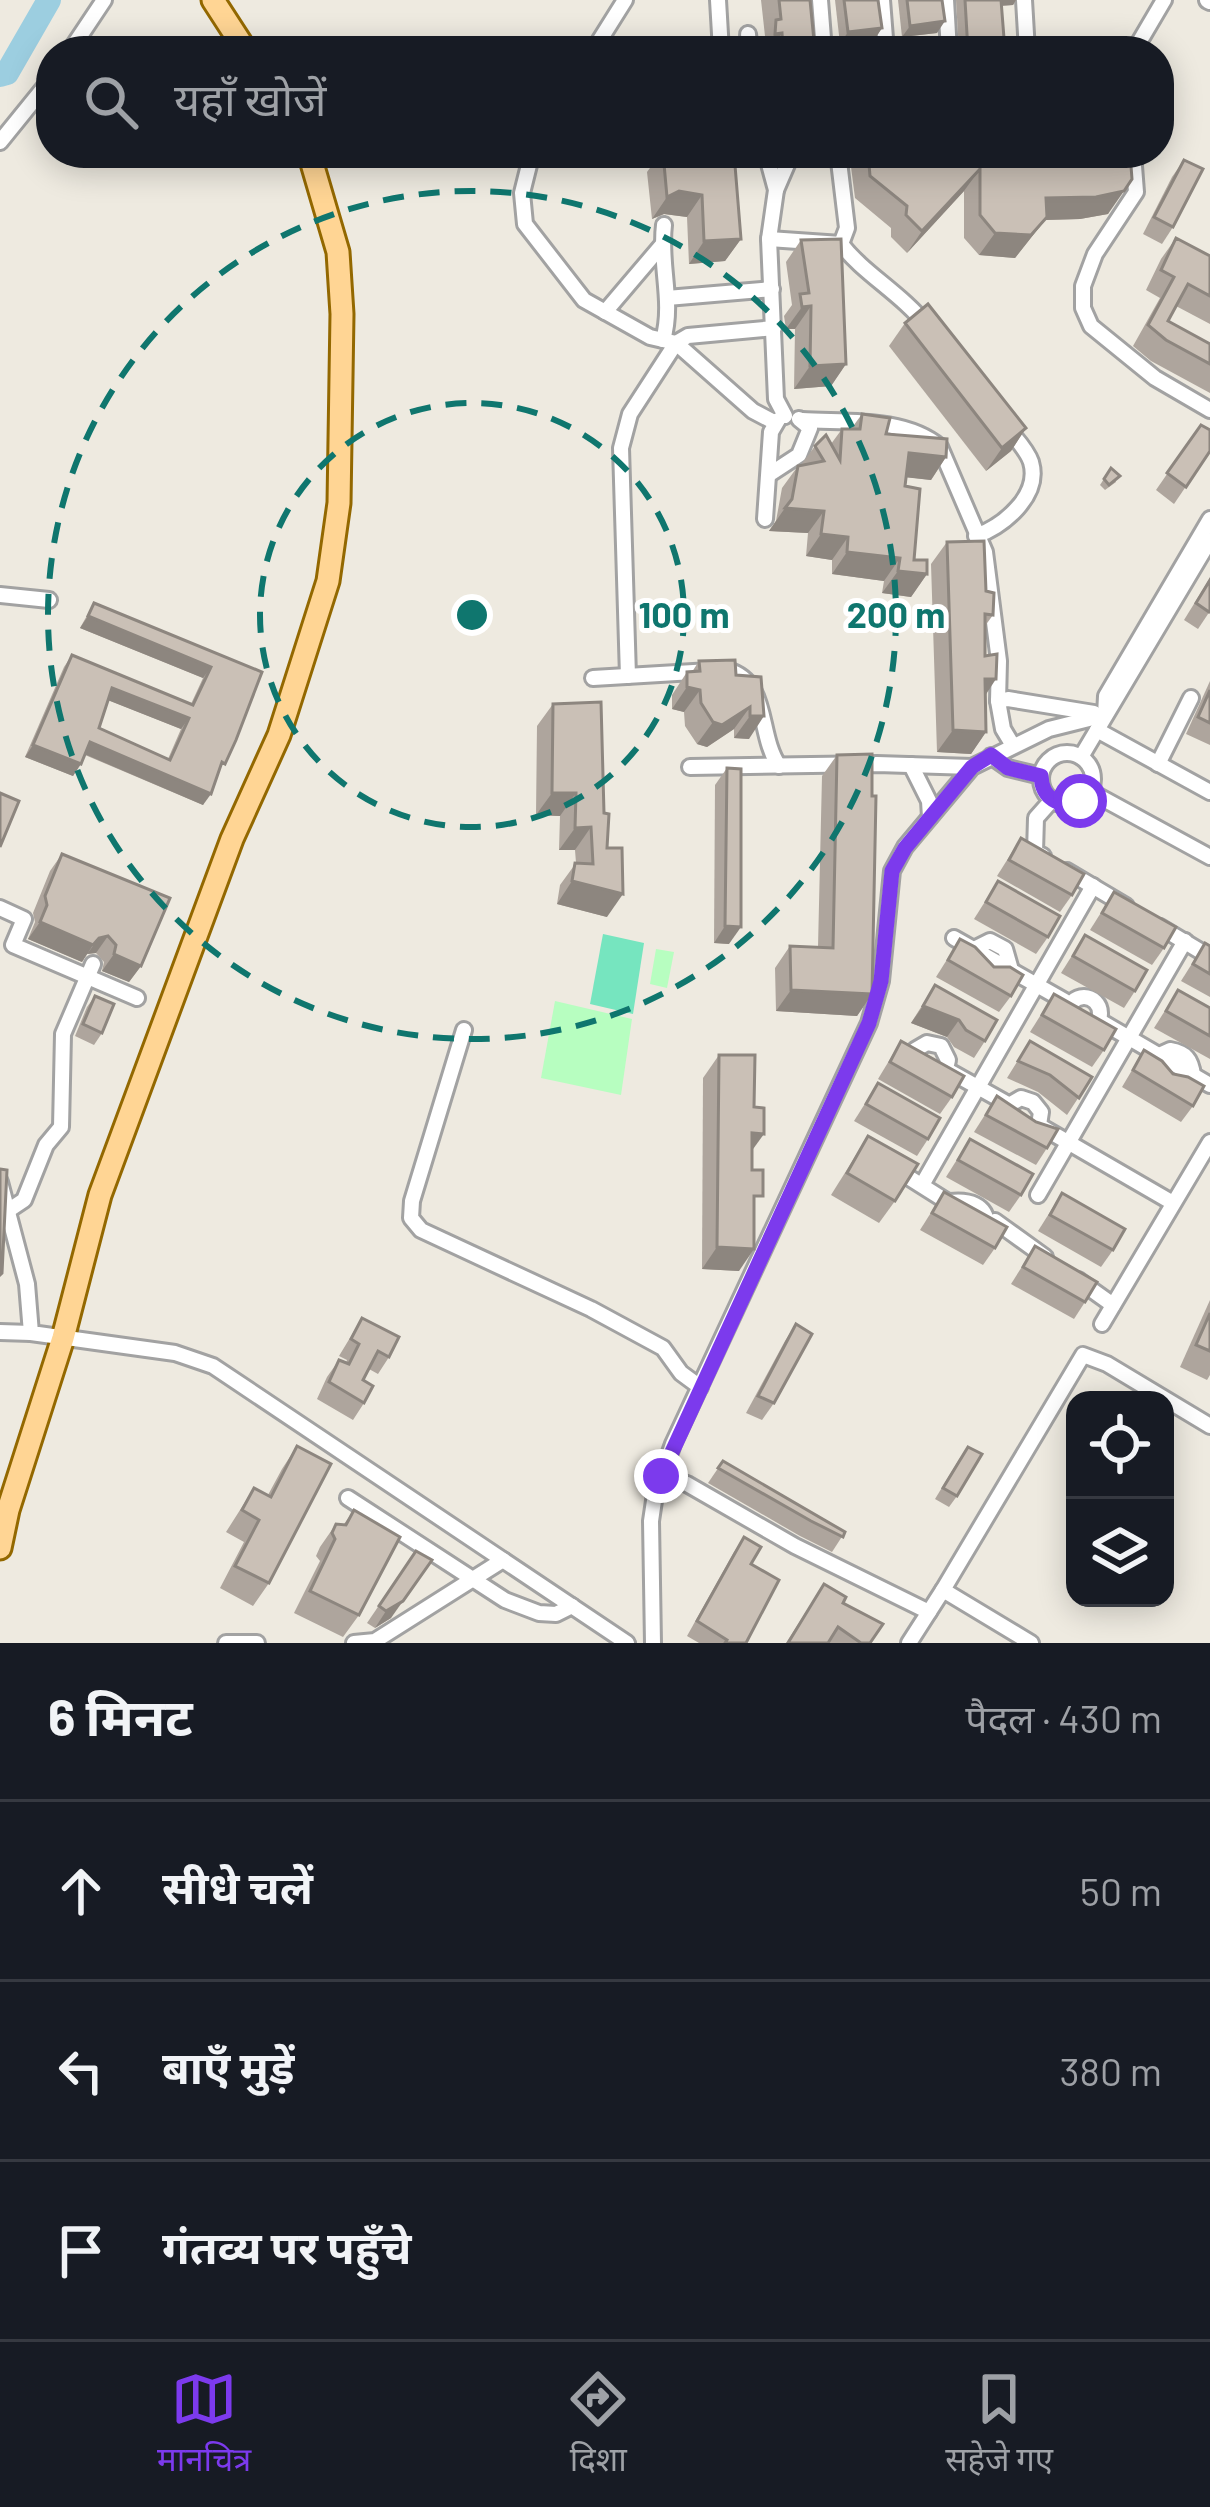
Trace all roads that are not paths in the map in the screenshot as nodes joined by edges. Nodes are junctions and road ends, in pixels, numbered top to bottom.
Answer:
1 (104, 0) edge
2 (213, 0) edge
3 (625, 0) edge
4 (718, 0) edge
5 (820, 0) edge
6 (882, 0) edge
7 (946, 0) edge
8 (1024, 0) edge
9 (1164, 0) edge
10 (80, 36) edge
11 (236, 36) edge
12 (603, 36) edge
13 (721, 36) edge
14 (823, 36) edge
15 (885, 36) edge
16 (949, 36) edge
17 (1026, 36) edge
18 (1143, 36) edge
19 (36, 98) edge
20 (0, 142) edge
21 (313, 168) edge
22 (528, 168) edge
23 (770, 168) edge
24 (786, 168) edge
25 (840, 168) edge
26 (1134, 168) edge
27 (776, 190) junction
28 (664, 225) dead end
29 (769, 239) junction
30 (841, 244) junction
31 (662, 245) junction
32 (772, 289) junction
33 (667, 298) junction
34 (605, 312) junction
35 (774, 328) junction
36 (932, 332) edge
37 (670, 341) junction
38 (1210, 410) edge
39 (780, 419) junction
40 (802, 420) junction
41 (1002, 422) edge
42 (770, 474) junction
43 (765, 519) dead end
44 (1210, 519) edge
45 (976, 536) junction
46 (1210, 540) edge
47 (0, 595) edge
48 (49, 600) dead end
49 (628, 676) junction
50 (593, 678) dead end
51 (1191, 698) dead end
52 (998, 701) junction
53 (1101, 722) junction
54 (1012, 744) junction
55 (991, 755) junction
56 (1081, 757) junction
57 (1158, 764) junction
58 (911, 765) junction
59 (690, 766) dead end
60 (779, 766) junction
61 (972, 767) junction
62 (1041, 776) junction
63 (1089, 791) junction
64 (1210, 793) edge
65 (1052, 800) junction
66 (930, 817) junction
67 (1210, 857) edge
68 (1093, 886) junction
69 (0, 908) edge
70 (954, 938) edge
71 (1185, 941) junction
72 (1210, 957) edge
73 (90, 970) junction
74 (1036, 985) junction
75 (136, 998) dead end
76 (464, 1030) dead end
77 (1129, 1038) junction
78 (946, 1069) edge
79 (1210, 1084) edge
80 (978, 1087) junction
81 (1009, 1105) junction
82 (1039, 1126) junction
83 (1068, 1142) junction
84 (1210, 1142) edge
85 (888, 1162) edge
86 (0, 1182) edge
87 (922, 1184) junction
88 (1038, 1195) dead end
89 (1173, 1203) junction
90 (9, 1210) junction
91 (1113, 1305) junction
92 (1102, 1324) dead end
93 (0, 1332) edge
94 (31, 1333) junction
95 (63, 1338) junction
96 (700, 1387) junction
97 (1210, 1426) edge
98 (661, 1476) junction
99 (348, 1498) dead end
100 (0, 1548) edge
101 (503, 1560) junction
102 (472, 1579) junction
103 (944, 1590) junction
104 (572, 1606) junction
105 (929, 1612) junction
106 (226, 1643) edge
107 (257, 1643) edge
108 (354, 1643) edge
109 (627, 1643) edge
110 (653, 1643) edge
111 (909, 1643) edge
112 (1031, 1643) edge

1 - 10 street
2 - 11 main road
3 - 12 street
4 - 13 street
5 - 14 street
6 - 15 street
7 - 16 street
8 - 17 street
9 - 18 street
19 - 20 street
21 - 95 main road
22 - 34 street
23 - 27 street
24 - 27 street
25 - 30 street
26 - 38 street
27 - 29 street
28 - 31 street
29 - 30 street
29 - 32 street
30 - 36 street
31 - 33 street
31 - 34 street
32 - 33 street
32 - 35 street
33 - 37 street
34 - 37 street
35 - 37 street
35 - 39 street
37 - 39 street
37 - 49 street
39 - 40 street
39 - 42 street
40 - 42 street
40 - 45 street
41 - 45 street
42 - 43 street
44 - 53 street
45 - 52 street
46 - 53 street
47 - 48 street
49 - 50 street
49 - 60 street
51 - 57 street
52 - 53 street
52 - 54 street
53 - 54 street
53 - 56 street
53 - 57 street
54 - 55 street
55 - 61 street
55 - 62 street
56 - 62 street
56 - 63 street
57 - 64 street
58 - 60 street
58 - 61 street
58 - 66 street
59 - 60 street
61 - 66 street
62 - 65 street
63 - 65 street
63 - 67 street
65 - 68 street
66 - 96 street
68 - 71 street
68 - 74 street
69 - 73 street
70 - 74 street
71 - 72 street
71 - 77 street
73 - 75 street
73 - 90 street
74 - 77 street
74 - 80 street
76 - 96 street
77 - 79 street
77 - 83 street
78 - 80 street
80 - 81 street
80 - 87 street
81 - 82 street
81 - 82 street
82 - 83 street
83 - 88 street
83 - 89 street
84 - 89 street
85 - 87 street
86 - 90 street
87 - 91 street
89 - 91 street
90 - 94 street
91 - 92 street
93 - 94 street
94 - 95 street
95 - 100 main road
95 - 101 street
96 - 98 street
97 - 103 street
98 - 105 street
98 - 110 street
99 - 102 street
101 - 102 street
101 - 104 street
102 - 104 street
102 - 108 street
103 - 105 street
103 - 112 street
104 - 109 street
105 - 111 street
106 - 107 street

